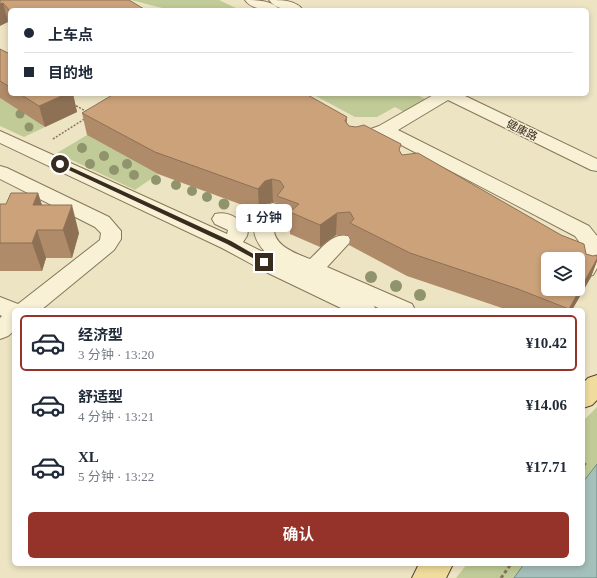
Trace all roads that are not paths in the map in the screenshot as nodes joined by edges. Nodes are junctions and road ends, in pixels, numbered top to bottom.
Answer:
1 (252, 0) edge
2 (276, 0) edge
3 (269, 8) edge
4 (292, 8) edge
5 (444, 96) edge
6 (452, 96) edge
7 (476, 96) edge
8 (405, 118) junction
9 (421, 128) dead end
10 (385, 130) junction
11 (0, 136) edge
12 (361, 139) edge
13 (431, 153) junction
14 (597, 154) edge
15 (413, 166) edge
16 (597, 166) edge
17 (0, 172) edge
18 (273, 209) dead end
19 (222, 219) dead end
20 (341, 241) dead end
21 (229, 243) junction
22 (313, 269) junction
23 (585, 270) edge
24 (0, 305) edge
25 (28, 308) edge
26 (361, 308) edge
27 (400, 308) edge
28 (12, 311) edge
29 (12, 321) edge
30 (0, 330) edge
31 (436, 566) edge
32 (427, 578) edge

1 - 3 street
2 - 4 street
5 - 8 street
6 - 16 street, 健康路
7 - 14 street, 健康路
8 - 9 street
8 - 10 street
10 - 12 street
10 - 13 street
11 - 21 street
13 - 15 street
13 - 23 street
17 - 25 street
18 - 22 street
19 - 21 street
20 - 22 street
21 - 26 street
22 - 27 street
24 - 28 street
29 - 30 street
31 - 32 main road

